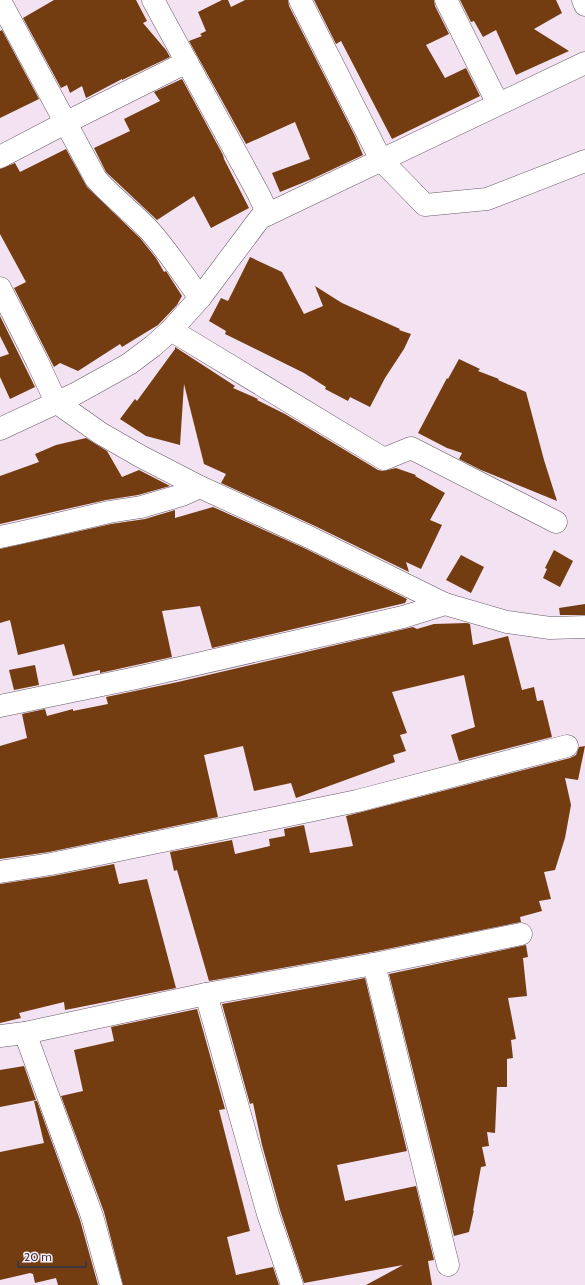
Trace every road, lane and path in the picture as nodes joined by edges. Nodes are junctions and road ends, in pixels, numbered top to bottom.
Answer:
1 (153, 0) edge
2 (300, 0) edge
3 (446, 0) edge
4 (583, 0) edge
5 (0, 1) edge
6 (585, 5) edge
7 (187, 62) junction
8 (585, 63) edge
9 (498, 104) junction
10 (65, 123) junction
11 (0, 157) edge
12 (381, 160) junction
13 (585, 161) edge
14 (268, 214) junction
15 (0, 288) edge
16 (200, 298) junction
17 (171, 330) junction
18 (56, 402) junction
19 (0, 429) edge
20 (200, 487) junction
21 (556, 522) dead end
22 (0, 536) edge
23 (445, 604) junction
24 (585, 628) edge
25 (0, 706) edge
26 (567, 746) dead end
27 (0, 872) edge
28 (522, 934) dead end
29 (374, 964) junction
30 (206, 994) junction
31 (25, 1033) junction
32 (0, 1036) edge
33 (448, 1265) dead end
34 (111, 1285) edge
35 (292, 1285) edge

1 - 7 street
2 - 12 street
3 - 9 street
4 - 6 street
5 - 10 street
7 - 10 street
7 - 14 street
8 - 9 street
9 - 12 street
10 - 11 street
10 - 16 street
12 - 13 street
12 - 14 street
14 - 16 street
15 - 18 street
16 - 17 street
17 - 18 street
17 - 21 street
18 - 19 street
18 - 20 street
20 - 22 street
20 - 23 street
23 - 24 street
23 - 25 street
26 - 27 street
28 - 29 street
29 - 30 street
29 - 33 street
30 - 31 street
30 - 35 street
31 - 32 street
31 - 34 street

